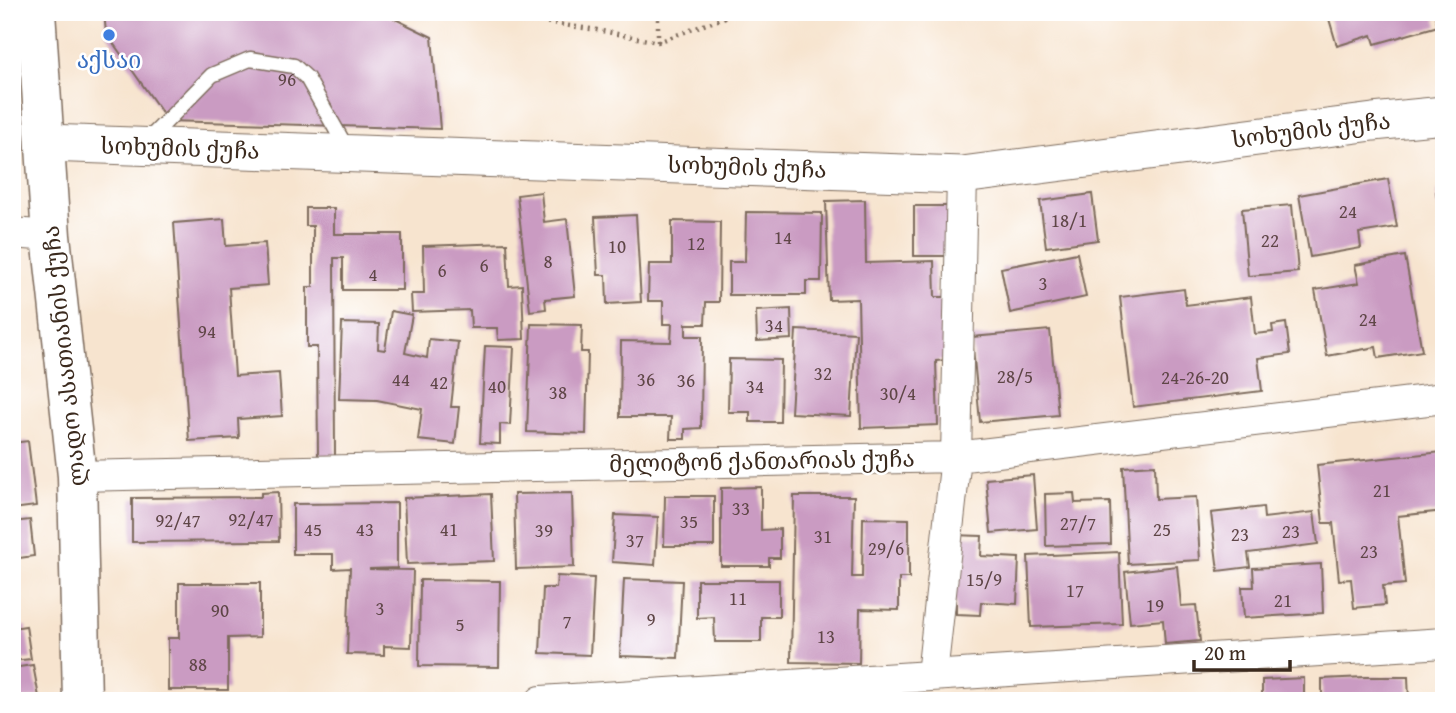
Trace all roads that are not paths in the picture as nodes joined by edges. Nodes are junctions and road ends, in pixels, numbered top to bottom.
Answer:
1 (36, 12) edge
2 (1444, 115) edge
3 (46, 143) junction
4 (141, 147) junction
5 (349, 154) junction
6 (962, 175) junction
7 (12, 233) edge
8 (51, 236) junction
9 (1444, 398) edge
10 (956, 457) junction
11 (78, 476) junction
12 (1444, 643) edge
13 (932, 675) junction
14 (82, 701) edge
15 (541, 701) edge

1 - 3 main road, ლადო ასათიანის ქუჩა
2 - 6 street, სოხუმის ქუჩა
3 - 4 street, სოხუმის ქუჩა
3 - 8 main road, ლადო ასათიანის ქუჩა
4 - 5 street, სოხუმის ქუჩა
4 - 5 lane
5 - 6 street, სოხუმის ქუჩა
6 - 10 street
7 - 8 street
8 - 11 main road, ლადო ასათიანის ქუჩა
9 - 10 street, მელიტონ ქანთარიას ქუჩა
10 - 11 street, მელიტონ ქანთარიას ქუჩა
10 - 13 street
11 - 14 main road, ლადო ასათიანის ქუჩა
12 - 13 street
13 - 15 street

